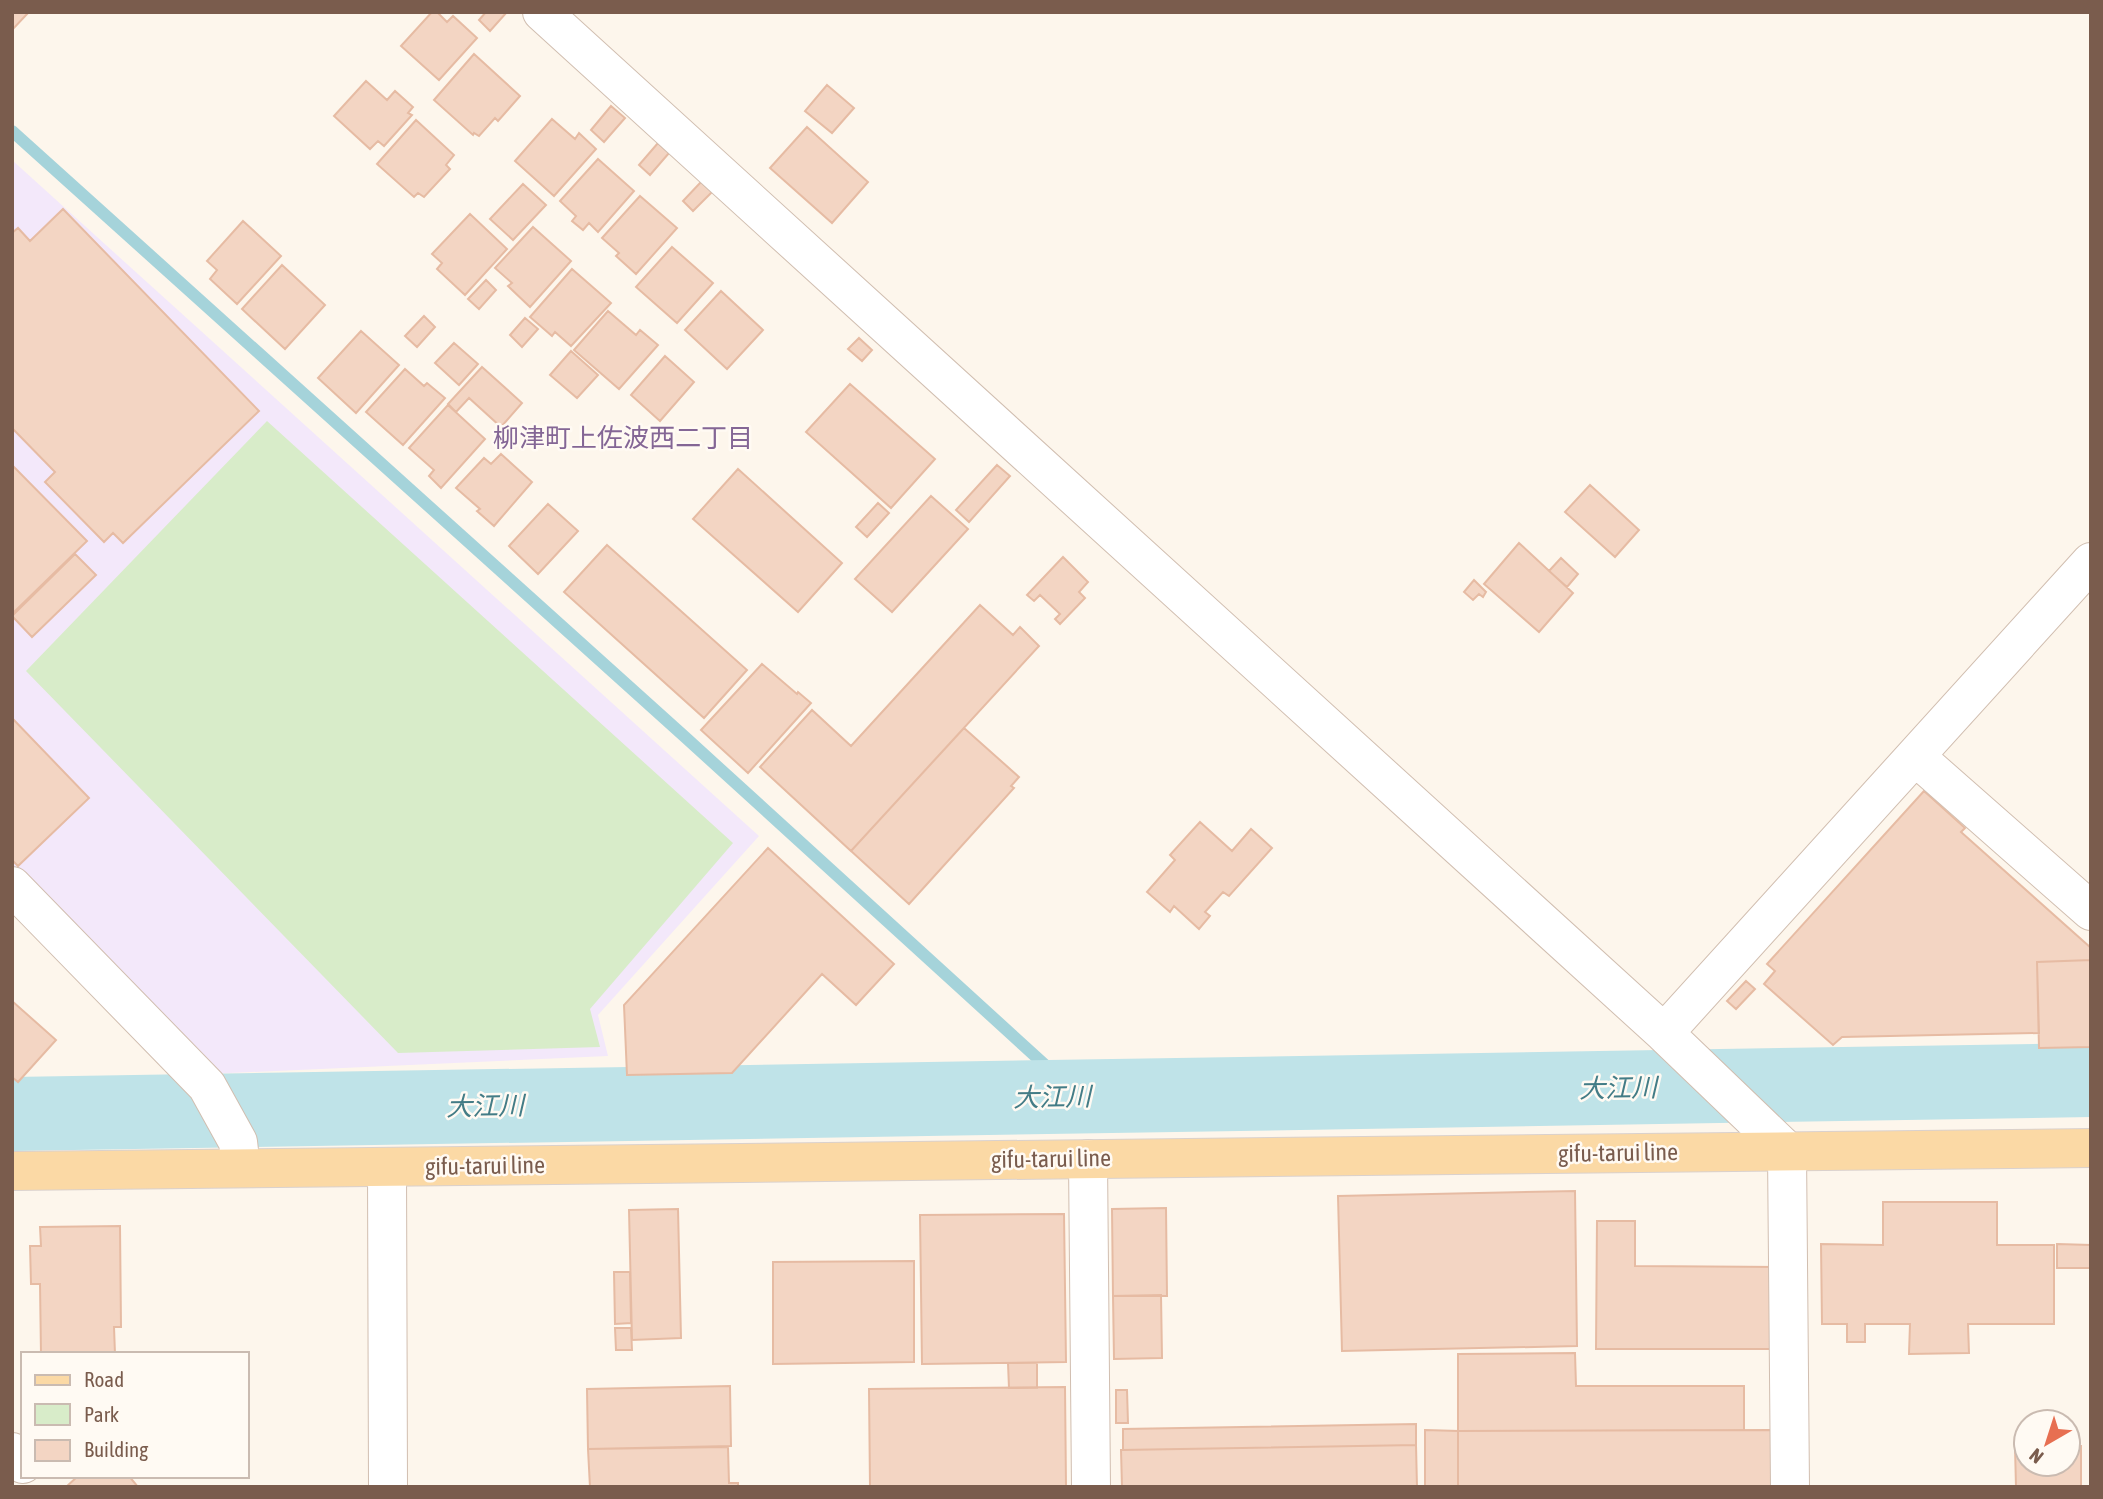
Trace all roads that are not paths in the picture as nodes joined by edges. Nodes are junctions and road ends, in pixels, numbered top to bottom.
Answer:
1 (542, 12) edge
2 (2091, 562) edge
3 (1916, 757) junction
4 (12, 886) edge
5 (2091, 911) edge
6 (1664, 1033) junction
7 (2091, 1148) edge
8 (1787, 1151) junction
9 (239, 1155) junction
10 (1088, 1159) junction
11 (387, 1167) junction
12 (12, 1171) edge
13 (388, 1487) edge
14 (1091, 1487) edge
15 (1790, 1487) edge

1 - 6 street
2 - 3 street
3 - 5 street
3 - 6 street
4 - 9 street
6 - 8 street
7 - 8 main road, gifu-tarui line
8 - 10 main road, gifu-tarui line
8 - 15 street
9 - 11 main road, gifu-tarui line
9 - 12 main road, gifu-tarui line
10 - 11 main road, gifu-tarui line
10 - 14 street
11 - 13 street

